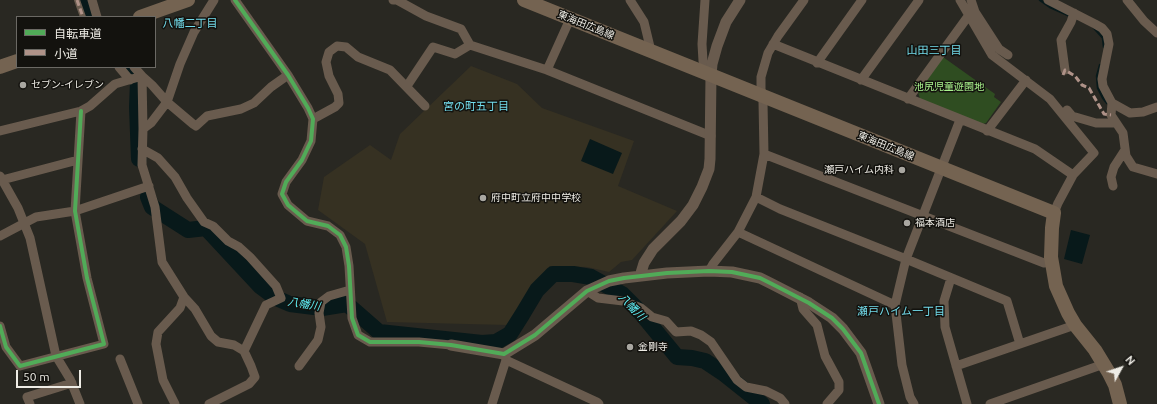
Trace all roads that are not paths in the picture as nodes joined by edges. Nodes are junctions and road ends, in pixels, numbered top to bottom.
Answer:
1 (77, 0) edge
2 (92, 0) edge
3 (188, 0) edge
4 (214, 0) edge
5 (235, 0) edge
6 (394, 0) edge
7 (524, 0) edge
8 (630, 0) edge
9 (705, 0) edge
10 (740, 0) edge
11 (804, 0) edge
12 (862, 0) edge
13 (919, 0) edge
14 (960, 0) edge
15 (970, 0) edge
16 (1048, 0) edge
17 (1127, 0) edge
18 (969, 15) junction
19 (83, 16) edge
20 (97, 16) edge
21 (143, 16) edge
22 (1073, 16) junction
23 (570, 18) junction
24 (1157, 33) edge
25 (773, 44) junction
26 (470, 45) junction
27 (651, 51) junction
28 (1008, 55) dead end
29 (16, 61) edge
30 (817, 62) junction
31 (0, 67) edge
32 (120, 68) edge
33 (135, 68) edge
34 (547, 70) junction
35 (1065, 70) dead end
36 (288, 75) junction
37 (711, 75) junction
38 (142, 76) junction
39 (130, 80) junction
40 (861, 80) junction
41 (1026, 80) junction
42 (407, 86) junction
43 (762, 96) junction
44 (908, 99) junction
45 (168, 102) junction
46 (1112, 103) junction
47 (425, 106) dead end
48 (1157, 107) edge
49 (1067, 110) dead end
50 (81, 111) junction
51 (313, 119) junction
52 (1114, 119) junction
53 (960, 120) junction
54 (143, 129) junction
55 (0, 131) edge
56 (987, 131) junction
57 (711, 136) junction
58 (142, 149) junction
59 (1125, 150) junction
60 (764, 154) junction
61 (78, 160) junction
62 (941, 168) junction
63 (1157, 174) edge
64 (1073, 176) junction
65 (1, 178) edge
66 (149, 186) junction
67 (1113, 186) dead end
68 (756, 197) junction
69 (75, 211) junction
70 (1054, 213) junction
71 (924, 215) junction
72 (24, 223) junction
73 (738, 232) junction
74 (0, 236) edge
75 (906, 258) junction
76 (1052, 262) junction
77 (709, 271) junction
78 (640, 276) junction
79 (951, 278) junction
80 (350, 290) junction
81 (587, 291) junction
82 (184, 296) junction
83 (800, 298) junction
84 (895, 305) junction
85 (0, 326) edge
86 (1075, 326) junction
87 (1020, 344) junction
88 (451, 345) joint
89 (244, 351) junction
90 (56, 356) junction
91 (505, 357) junction
92 (120, 359) dead end
93 (1104, 364) junction
94 (299, 366) dead end
95 (956, 366) junction
96 (72, 383) junction
97 (30, 404) edge
98 (80, 404) edge
99 (138, 404) edge
100 (175, 404) edge
101 (209, 404) edge
102 (492, 404) edge
103 (599, 404) edge
104 (785, 404) edge
105 (827, 404) edge
106 (879, 404) edge
107 (914, 404) edge
108 (967, 404) edge
109 (990, 404) edge
110 (1120, 404) edge

1 - 19 street
2 - 20 street
3 - 21 main road
4 - 45 street
5 - 36 street
6 - 26 street
7 - 23 main road, 東海田広島線
8 - 27 street
9 - 37 street
10 - 37 street
11 - 25 street
12 - 30 street
13 - 40 street
14 - 18 street
15 - 28 street
16 - 22 street
17 - 24 street
18 - 41 street
18 - 44 street
22 - 35 street
22 - 46 street
23 - 27 main road, 東海田広島線
23 - 34 street
25 - 30 street
25 - 43 street
26 - 34 street
26 - 42 street
27 - 37 main road, 東海田広島線
29 - 31 main road
30 - 40 street
32 - 39 street
33 - 38 street
34 - 57 street
36 - 45 street
36 - 51 street
37 - 43 main road, 東海田広島線
37 - 57 street
38 - 39 street
38 - 45 street
38 - 54 street
39 - 50 street
40 - 44 street
41 - 56 street
41 - 64 street
42 - 47 street
42 - 51 street
43 - 60 street
43 - 62 main road, 東海田広島線
44 - 53 street
45 - 54 street
46 - 48 street
46 - 52 street
49 - 52 street
50 - 55 street
50 - 61 street
51 - 80 street
52 - 59 street
53 - 56 street
53 - 62 street
54 - 58 street
56 - 64 street
57 - 78 street
58 - 66 street
58 - 89 street
59 - 63 street
59 - 67 street
60 - 68 street
60 - 71 street
61 - 65 street
61 - 69 street
62 - 70 main road, 東海田広島線
62 - 71 street
64 - 70 street
65 - 72 street
66 - 69 street
66 - 82 street
68 - 73 street
68 - 75 street
69 - 72 street
69 - 90 street
70 - 76 main road
71 - 75 street
71 - 76 street
72 - 74 street
72 - 90 street
73 - 77 street
73 - 84 street
75 - 79 street
75 - 84 street
76 - 86 main road
77 - 78 street
77 - 83 street
78 - 81 street
79 - 87 street
79 - 95 street
80 - 88 street
80 - 94 street
81 - 91 street
81 - 104 street
82 - 89 street
82 - 100 street
83 - 105 street
83 - 106 street
84 - 107 street
85 - 90 street
86 - 87 street
86 - 93 main road
87 - 95 street
88 - 91 street
89 - 101 street
90 - 96 street
91 - 102 street
91 - 103 street
92 - 99 street
93 - 109 street
93 - 110 main road
95 - 108 street
96 - 97 street
96 - 98 street

